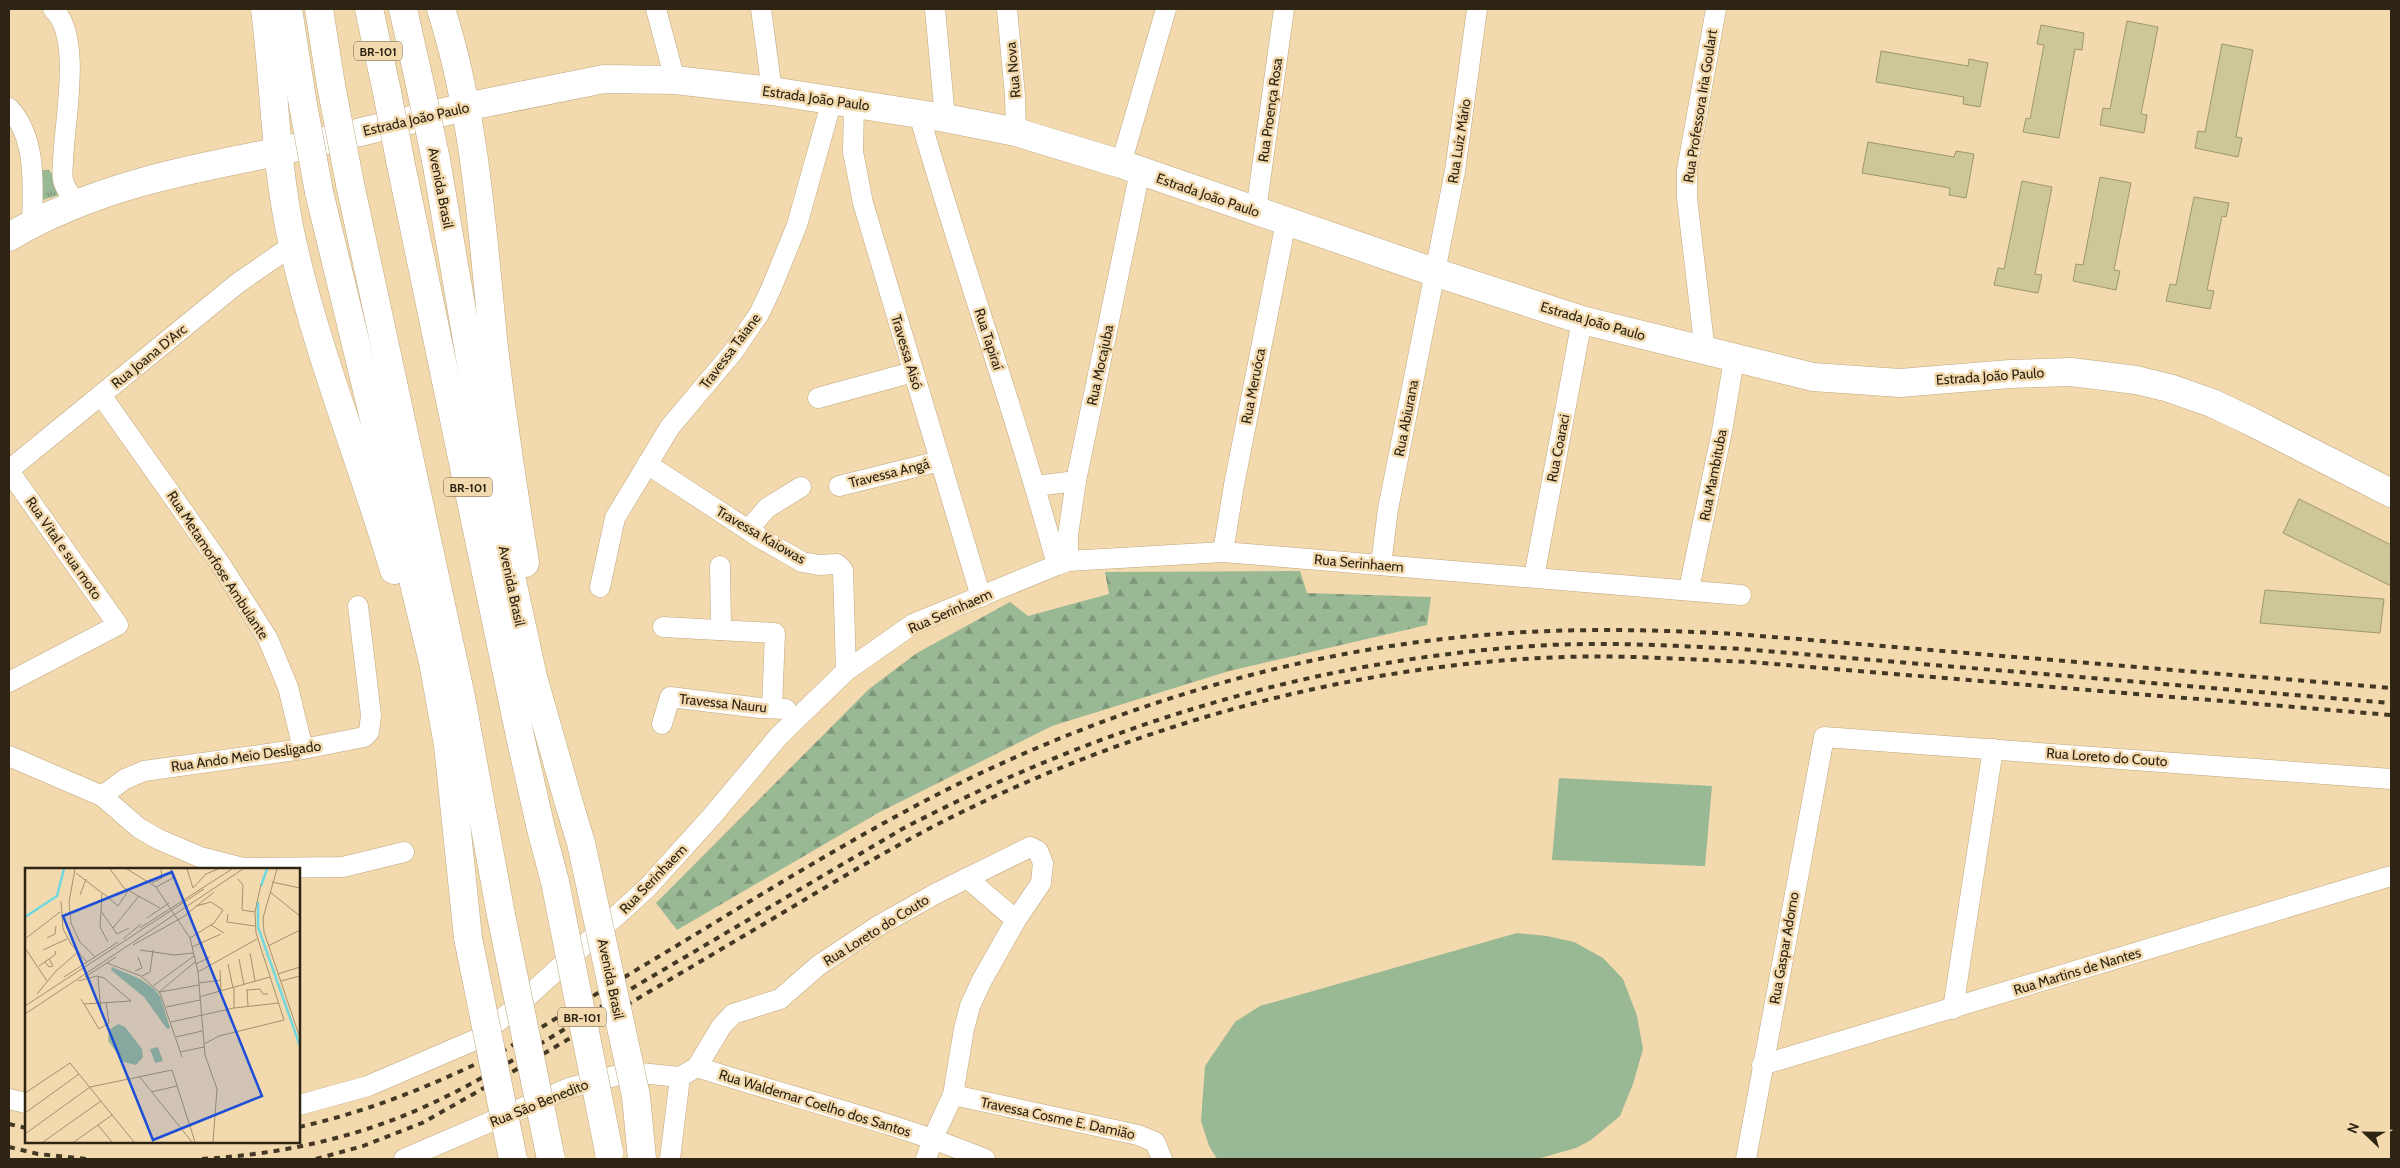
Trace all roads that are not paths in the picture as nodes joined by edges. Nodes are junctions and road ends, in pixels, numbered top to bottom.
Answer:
1 (53, 9) edge
2 (265, 9) edge
3 (288, 9) edge
4 (319, 9) edge
5 (369, 9) edge
6 (403, 9) edge
7 (441, 9) edge
8 (656, 9) edge
9 (761, 9) edge
10 (935, 9) edge
11 (1007, 9) edge
12 (1166, 9) edge
13 (1284, 9) edge
14 (1477, 9) edge
15 (1716, 9) edge
16 (675, 80) junction
17 (772, 91) junction
18 (843, 102) junction
19 (465, 107) junction
20 (9, 108) edge
21 (932, 116) junction
22 (1016, 132) junction
23 (277, 152) junction
24 (63, 153) junction
25 (30, 159) junction
26 (1130, 167) junction
27 (75, 203) junction
28 (1256, 211) junction
29 (1286, 222) junction
30 (32, 224) junction
31 (9, 238) edge
32 (293, 245) junction
33 (1434, 272) junction
34 (1582, 320) junction
35 (1705, 352) junction
36 (1734, 359) junction
37 (913, 372) junction
38 (101, 395) junction
39 (818, 398) dead end
40 (940, 460) junction
41 (647, 464) junction
42 (9, 471) edge
43 (1076, 481) junction
44 (839, 486) dead end
45 (1036, 486) junction
46 (801, 487) dead end
47 (2391, 493) edge
48 (748, 530) junction
49 (1223, 552) junction
50 (1062, 563) junction
51 (1381, 564) junction
52 (720, 566) dead end
53 (1534, 577) junction
54 (600, 587) dead end
55 (1689, 589) junction
56 (1741, 595) dead end
57 (981, 597) junction
58 (358, 606) dead end
59 (663, 627) dead end
60 (721, 630) junction
61 (527, 654) junction
62 (846, 671) junction
63 (9, 682) edge
64 (442, 708) junction
65 (772, 708) junction
66 (805, 709) junction
67 (662, 724) dead end
68 (1824, 737) joint
69 (303, 749) junction
70 (1993, 749) junction
71 (9, 756) edge
72 (2391, 779) edge
73 (102, 796) junction
74 (404, 852) dead end
75 (2391, 876) edge
76 (967, 878) junction
77 (1016, 920) junction
78 (1953, 1009) junction
79 (1762, 1064) junction
80 (688, 1072) junction
81 (953, 1095) junction
82 (9, 1099) edge
83 (25, 1103) edge
84 (300, 1105) edge
85 (933, 1138) junction
86 (1160, 1154) edge
87 (610, 1156) edge
88 (404, 1159) edge
89 (514, 1159) edge
90 (551, 1159) edge
91 (642, 1159) edge
92 (670, 1159) edge
93 (926, 1159) edge
94 (985, 1159) edge
95 (1746, 1159) edge

1 - 24 street
2 - 23 main road
3 - 64 main road, bridge
4 - 90 main road, bridge
5 - 87 main road, Avenida Brasil / BR-101, bridge
6 - 61 main road, Avenida Brasil, bridge
7 - 19 main road
8 - 16 street
9 - 17 street
10 - 21 street, Rua Tapiraí
11 - 22 street, Rua Nova
12 - 26 street, Rua Mocajuba
13 - 28 street, Rua Proença Rosa
14 - 33 street, Rua Luiz Mário
15 - 35 street, Rua Professora Iria Goulart
16 - 17 main road, Estrada João Paulo
16 - 19 main road, Estrada João Paulo
17 - 18 main road, Estrada João Paulo
18 - 21 main road, Estrada João Paulo
18 - 37 street, Travessa Aisó
18 - 41 street, Travessa Taiane
19 - 23 main road, Estrada João Paulo
19 - 61 main road
20 - 25 street
21 - 22 main road, Estrada João Paulo
21 - 45 street, Rua Tapiraí
22 - 26 main road, Estrada João Paulo
23 - 27 main road, Estrada João Paulo
23 - 32 main road
24 - 25 street
24 - 27 street
25 - 30 street
26 - 28 main road, Estrada João Paulo
26 - 43 street, Rua Mocajuba
27 - 30 main road, Estrada João Paulo
28 - 29 main road, Estrada João Paulo
29 - 33 main road, Estrada João Paulo
29 - 49 street, Rua Meruóca
30 - 31 main road, Estrada João Paulo
32 - 38 street, Rua Joana D'Arc
32 - 64 main road
33 - 34 main road, Estrada João Paulo
33 - 51 street, Rua Abiurana
34 - 35 main road, Estrada João Paulo
34 - 53 street, Rua Coaraci
35 - 36 main road, Estrada João Paulo
36 - 47 main road, Estrada João Paulo
36 - 55 street, Rua Mambituba
37 - 39 street
37 - 40 street, Travessa Aisó
38 - 42 street, Rua Joana D'Arc
38 - 69 street, Rua Metamorfose Ambulante
40 - 44 street, Travessa Angá
40 - 57 street, Travessa Aisó
41 - 48 street, Travessa Kaiowas
41 - 54 street, Travessa Taiane
42 - 63 street, Rua Vital e sua moto
43 - 45 street
43 - 50 street, Rua Mocajuba
45 - 50 street, Rua Tapiraí
46 - 48 street
48 - 62 street, Travessa Kaiowas
49 - 50 street, Rua Serinhaem
49 - 51 street, Rua Serinhaem
50 - 57 street, Rua Serinhaem
51 - 53 street, Rua Serinhaem
52 - 60 street
53 - 55 street, Rua Serinhaem
55 - 56 street, Rua Serinhaem
57 - 62 street, Rua Serinhaem
58 - 69 street, Rua Ando Meio Desligado
59 - 60 street
60 - 65 street
61 - 91 main road, Avenida Brasil, bridge
62 - 66 street, Rua Serinhaem
64 - 89 main road, bridge
65 - 66 street, Travessa Nauru
65 - 67 street, Travessa Nauru
66 - 84 street, Rua Serinhaem
68 - 70 street, Rua Loreto do Couto
68 - 79 street, Rua Gaspar Adorno
69 - 73 street, Rua Ando Meio Desligado
70 - 72 street, Rua Loreto do Couto
70 - 78 street
71 - 73 street
73 - 74 street
75 - 78 street, Rua Martins de Nantes
76 - 77 street
76 - 77 street, Rua Loreto do Couto
76 - 80 street, Rua Loreto do Couto
77 - 81 street
78 - 79 street, Rua Martins de Nantes
79 - 95 street, Rua Gaspar Adorno
80 - 85 street, Rua Waldemar Coelho dos Santos
80 - 88 street, Rua Sāo Benedito
80 - 92 street, Rua Loreto do Couto
81 - 85 street
81 - 86 street, Travessa Cosme E. Damião
82 - 83 street
85 - 93 street
85 - 94 street, Rua Waldemar Coelho dos Santos

